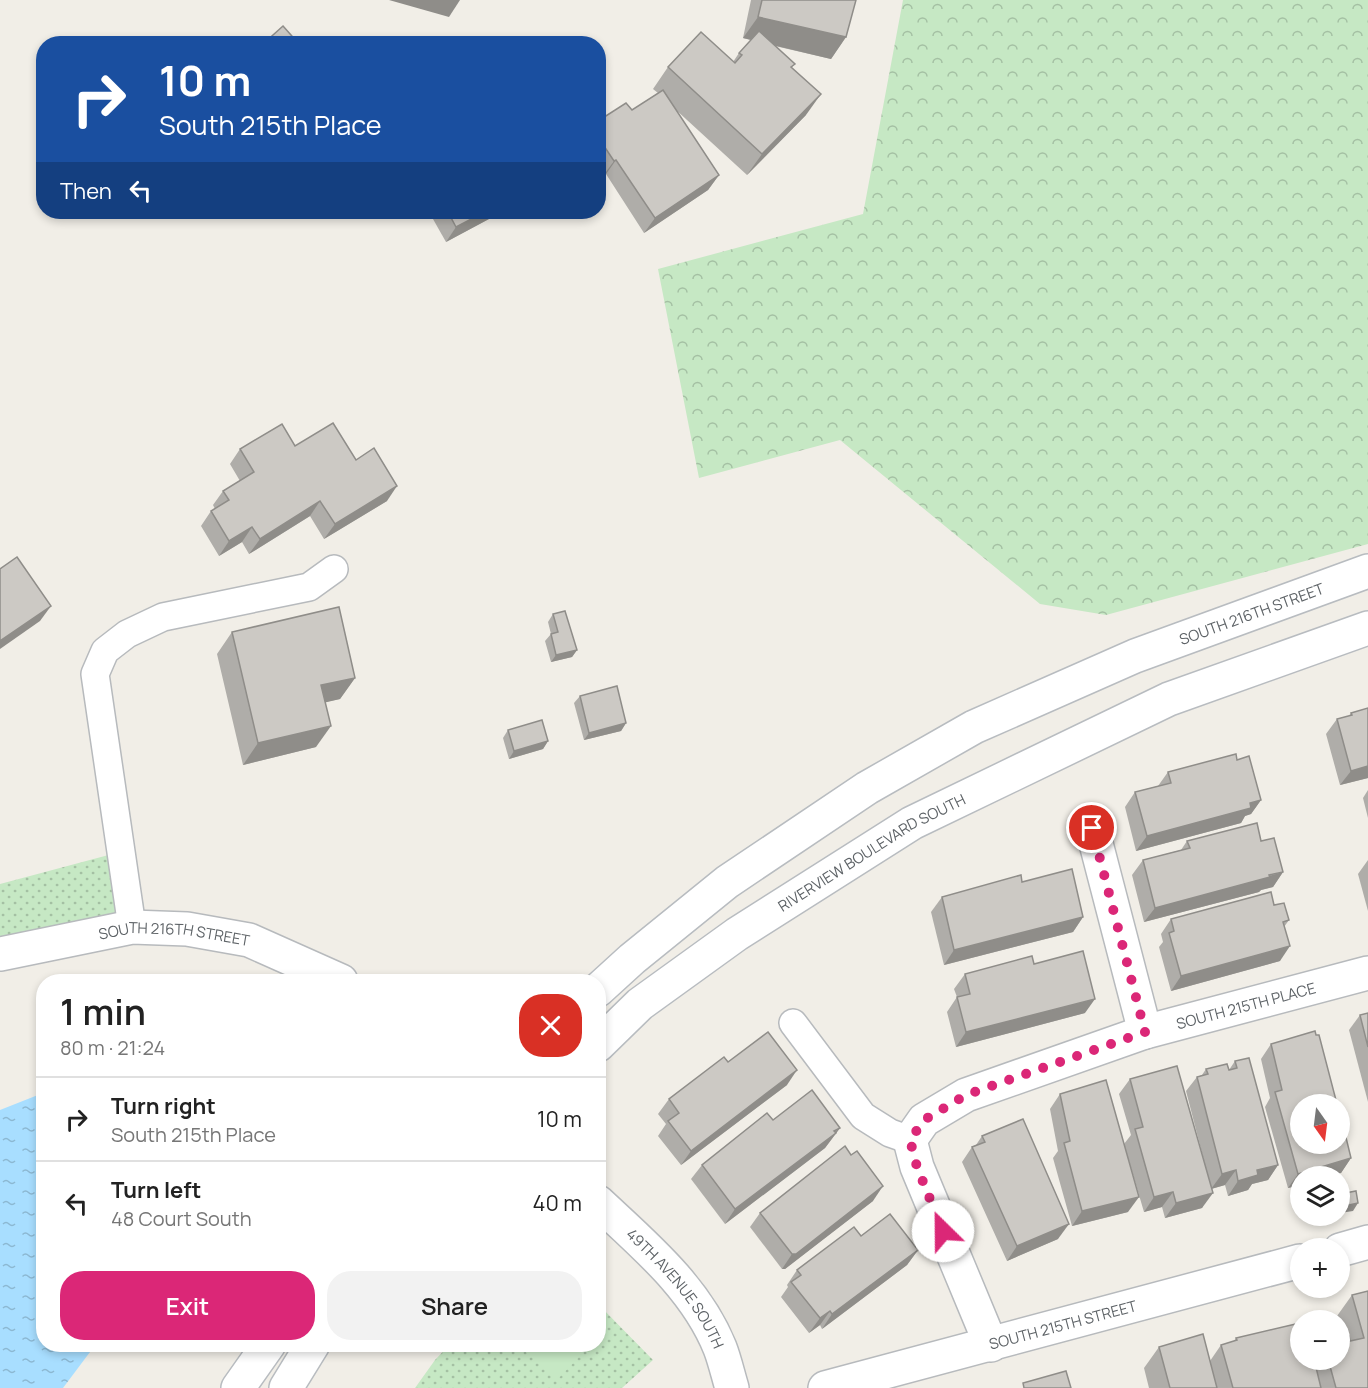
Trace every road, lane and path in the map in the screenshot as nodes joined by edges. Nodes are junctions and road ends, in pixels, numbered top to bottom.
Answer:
1 (334, 568) dead end
2 (1368, 571) edge
3 (1368, 628) edge
4 (1092, 828) dead end
5 (132, 927) junction
6 (0, 954) edge
7 (1368, 973) edge
8 (325, 974) edge
9 (606, 983) edge
10 (793, 1023) dead end
11 (1145, 1032) junction
12 (606, 1037) edge
13 (917, 1130) junction
14 (606, 1209) edge
15 (1368, 1242) edge
16 (1350, 1247) edge
17 (1290, 1264) edge
18 (991, 1345) junction
19 (263, 1352) edge
20 (308, 1352) edge
21 (238, 1388) edge
22 (286, 1388) edge
23 (732, 1388) edge
24 (825, 1388) edge

1 - 5 lane
2 - 9 street, SOUTH 216TH STREET
3 - 12 street, RIVERVIEW BOULEVARD SOUTH
4 - 11 street
5 - 6 street, SOUTH 216TH STREET
5 - 8 street, SOUTH 216TH STREET
7 - 11 street, SOUTH 215TH PLACE
10 - 13 lane
11 - 13 street, SOUTH 215TH PLACE
13 - 18 street
14 - 23 street, 49TH AVENUE SOUTH
15 - 16 street
17 - 18 street, SOUTH 215TH STREET
18 - 24 street, SOUTH 215TH STREET
19 - 21 street
20 - 22 street

